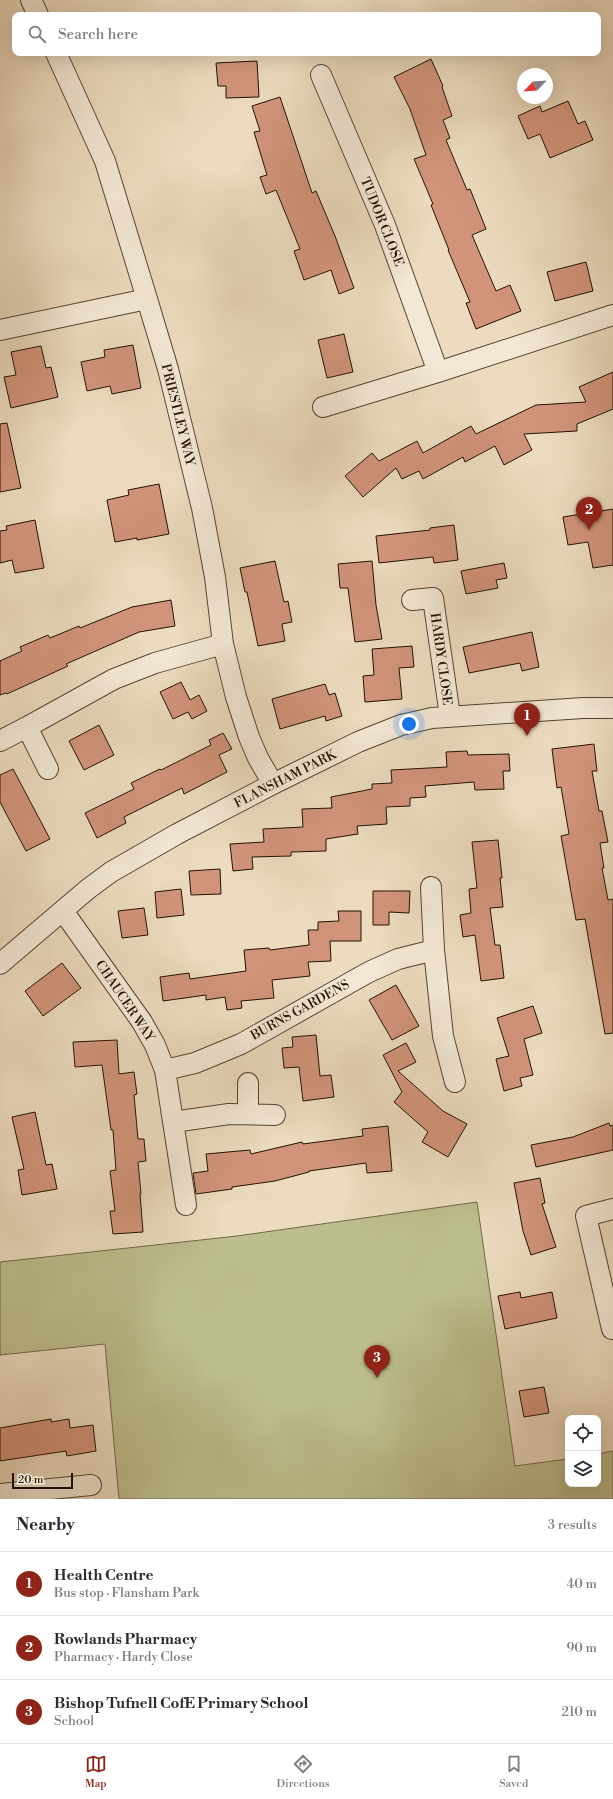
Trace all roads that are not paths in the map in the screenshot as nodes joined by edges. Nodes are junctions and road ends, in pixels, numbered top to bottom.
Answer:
1 (31, 0) edge
2 (37, 12) edge
3 (57, 56) edge
4 (321, 75) dead end
5 (147, 299) junction
6 (613, 315) edge
7 (0, 330) edge
8 (438, 372) junction
9 (323, 407) dead end
10 (412, 600) dead end
11 (223, 644) junction
12 (613, 708) edge
13 (450, 716) junction
14 (27, 727) junction
15 (0, 741) edge
16 (48, 769) dead end
17 (273, 784) junction
18 (431, 887) dead end
19 (63, 911) junction
20 (434, 950) junction
21 (0, 964) edge
22 (165, 1070) junction
23 (455, 1082) dead end
24 (248, 1083) dead end
25 (248, 1114) junction
26 (275, 1115) dead end
27 (173, 1122) junction
28 (186, 1205) dead end
29 (613, 1209) edge
30 (612, 1329) edge
31 (91, 1485) dead end
32 (0, 1494) edge

1 - 2 street
3 - 5 street, PRIESTLEY WAY
4 - 8 street, TUDOR CLOSE
5 - 7 street
5 - 11 street, PRIESTLEY WAY
6 - 8 street
8 - 9 street
10 - 13 street, HARDY CLOSE
11 - 14 street
11 - 17 street, PRIESTLEY WAY
12 - 13 street, FLANSHAM PARK
13 - 17 street, FLANSHAM PARK
14 - 15 street
14 - 16 street
17 - 19 street, FLANSHAM PARK
18 - 20 street
19 - 21 street, FLANSHAM PARK
19 - 22 street, CHAUCER WAY
20 - 22 street, BURNS GARDENS
20 - 23 street
22 - 27 street, CHAUCER WAY
24 - 25 street
25 - 26 street
25 - 27 street
27 - 28 street, CHAUCER WAY
29 - 30 street
31 - 32 street

